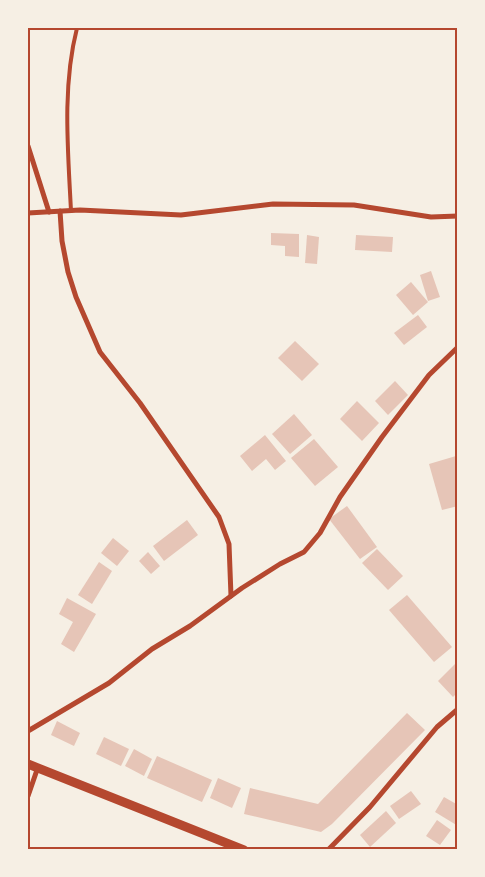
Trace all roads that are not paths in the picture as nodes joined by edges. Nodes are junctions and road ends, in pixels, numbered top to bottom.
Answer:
1 (77, 28) edge
2 (28, 146) edge
3 (60, 211) junction
4 (71, 211) junction
5 (49, 212) junction
6 (28, 213) edge
7 (458, 216) edge
8 (458, 347) edge
9 (230, 596) junction
10 (458, 709) edge
11 (28, 731) edge
12 (28, 764) edge
13 (38, 767) junction
14 (28, 796) edge
15 (244, 850) edge
16 (328, 850) edge

1 - 4 lane
2 - 5 street
3 - 4 street
3 - 5 street
3 - 9 street
4 - 7 street
5 - 6 street
8 - 9 street
9 - 11 street
10 - 16 street
12 - 13 street
13 - 14 street
13 - 15 street

